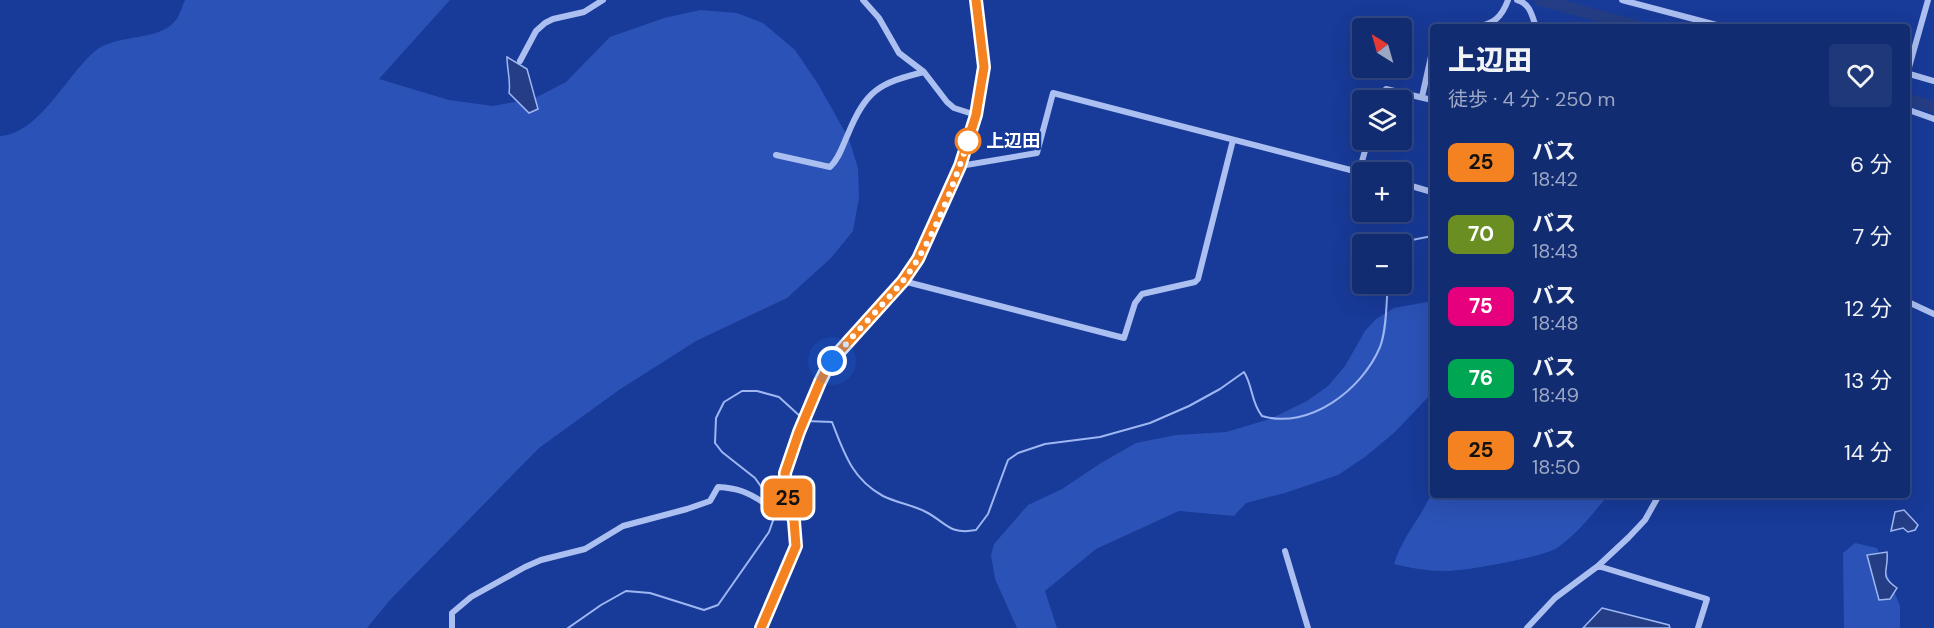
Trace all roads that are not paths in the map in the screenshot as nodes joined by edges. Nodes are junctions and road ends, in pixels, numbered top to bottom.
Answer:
1 (603, 0) edge
2 (863, 0) edge
3 (976, 0) edge
4 (1508, 0) edge
5 (1517, 0) edge
6 (1622, 0) edge
7 (1928, 0) edge
8 (1490, 24) edge
9 (1535, 24) edge
10 (1713, 24) edge
11 (520, 61) dead end
12 (1430, 61) edge
13 (1910, 64) edge
14 (924, 72) junction
15 (1910, 76) edge
16 (1934, 81) edge
17 (1412, 95) edge
18 (1422, 97) junction
19 (1430, 99) edge
20 (1910, 110) edge
21 (976, 115) junction
22 (1934, 119) edge
23 (1233, 140) junction
24 (776, 155) dead end
25 (960, 166) junction
26 (1352, 171) edge
27 (1412, 186) edge
28 (1430, 191) edge
29 (903, 281) junction
30 (1910, 303) edge
31 (1934, 314) edge
32 (782, 494) junction
33 (1657, 498) edge
34 (1285, 551) dead end
35 (1598, 566) junction
36 (452, 628) edge
37 (761, 628) edge
38 (1308, 628) edge
39 (1527, 628) edge
40 (1698, 628) edge

1 - 11 street
2 - 14 street
3 - 21 street
4 - 8 street
5 - 9 street
6 - 10 street
7 - 13 street
12 - 18 street
14 - 21 street
14 - 24 street
15 - 16 street
17 - 18 street
18 - 19 street
20 - 22 street
21 - 25 street
23 - 25 street
23 - 26 street
23 - 29 street
25 - 29 street
27 - 28 street
29 - 32 street
30 - 31 street
32 - 36 street
32 - 37 street
33 - 35 street
34 - 38 street
35 - 39 street
35 - 40 street

